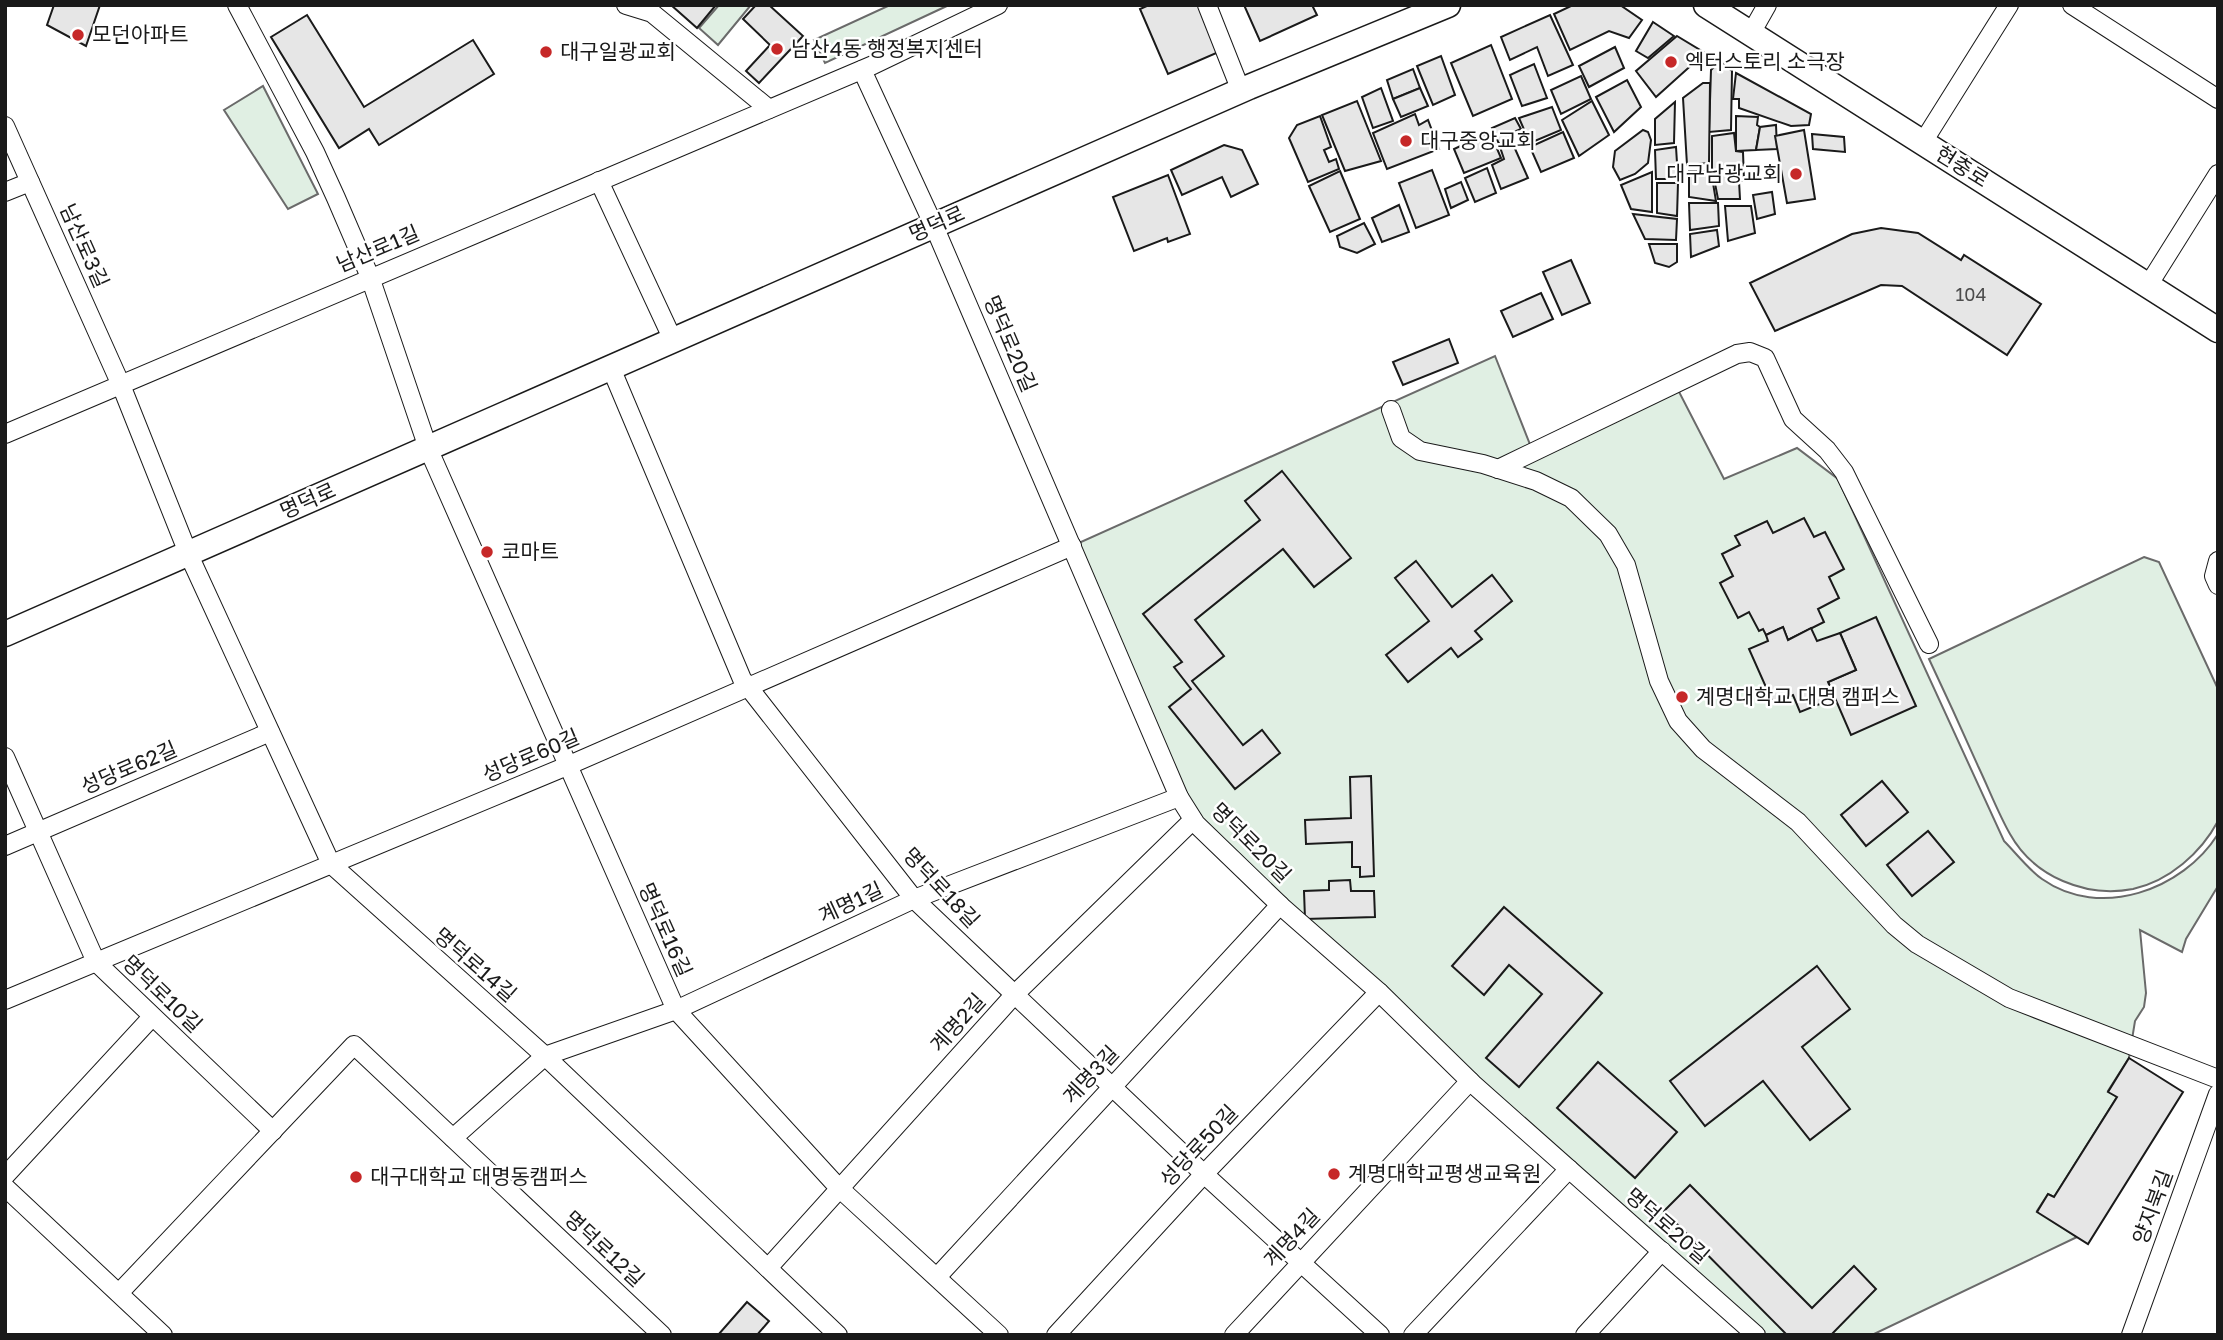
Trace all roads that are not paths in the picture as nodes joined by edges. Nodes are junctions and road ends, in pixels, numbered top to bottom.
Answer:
1 (237, 5) edge
2 (628, 5) edge
3 (998, 5) edge
4 (1208, 5) edge
5 (1448, 5) edge
6 (1706, 5) edge
7 (1767, 5) edge
8 (2009, 5) edge
9 (2072, 5) edge
10 (1750, 35) junction
11 (862, 70) junction
12 (1241, 91) junction
13 (2218, 99) edge
14 (769, 109) junction
15 (5, 125) edge
16 (1923, 142) junction
17 (2218, 174) edge
18 (599, 181) junction
19 (30, 182) junction
20 (5, 192) edge
21 (934, 226) junction
22 (370, 277) junction
23 (2149, 284) junction
24 (2218, 330) edge
25 (673, 340) junction
26 (611, 368) junction
27 (121, 385) junction
28 (1391, 410) dead end
29 (5, 433) edge
30 (428, 448) junction
31 (1498, 469) junction
32 (1072, 546) junction
33 (188, 553) junction
34 (2218, 561) edge
35 (2218, 585) edge
36 (5, 634) edge
37 (1929, 644) dead end
38 (749, 688) junction
39 (270, 732) junction
40 (5, 757) edge
41 (568, 766) junction
42 (1179, 797) junction
43 (1194, 820) junction
44 (38, 832) junction
45 (5, 846) edge
46 (331, 864) junction
47 (914, 899) junction
48 (1280, 905) junction
49 (96, 962) junction
50 (1379, 992) junction
51 (1015, 994) junction
52 (5, 1000) edge
53 (676, 1010) junction
54 (152, 1017) junction
55 (545, 1056) junction
56 (2218, 1079) edge
57 (1470, 1081) junction
58 (1111, 1086) junction
59 (2218, 1094) edge
60 (273, 1131) junction
61 (453, 1138) junction
62 (1569, 1169) junction
63 (1204, 1174) junction
64 (5, 1175) edge
65 (5, 1187) edge
66 (838, 1188) junction
67 (1662, 1251) junction
68 (1301, 1261) junction
69 (768, 1268) junction
70 (937, 1277) junction
71 (119, 1293) junction
72 (163, 1335) edge
73 (662, 1335) edge
74 (838, 1335) edge
75 (999, 1335) edge
76 (1056, 1335) edge
77 (1234, 1335) edge
78 (1380, 1335) edge
79 (1413, 1335) edge
80 (1585, 1335) edge
81 (1756, 1335) edge
82 (2131, 1335) edge

1 - 22 street
2 - 14 street
3 - 11 street, 남산로1길
4 - 12 street
5 - 12 main road, 명덕로
6 - 10 main road, 현충로
7 - 10 street
8 - 16 street
9 - 13 street
10 - 16 main road, 현충로
11 - 14 street, 남산로1길
11 - 21 street, 명덕로20길
12 - 21 main road, 명덕로
14 - 18 street, 남산로1길
15 - 19 street, 남산로3길
16 - 23 main road, 현충로
17 - 23 street
18 - 22 street, 남산로1길
18 - 25 street
19 - 20 street
19 - 27 street, 남산로3길
21 - 25 main road, 명덕로
21 - 32 street, 명덕로20길
22 - 27 street, 남산로1길
22 - 30 street
23 - 24 main road, 현충로
25 - 26 main road, 명덕로
26 - 30 main road, 명덕로
26 - 38 street, 명덕로18길
27 - 29 street, 남산로1길
27 - 33 street
28 - 31 street
30 - 33 main road, 명덕로
30 - 41 street, 명덕로16길
31 - 37 street
31 - 56 street
32 - 38 street, 성당로60길
32 - 42 street, 명덕로20길
33 - 36 main road, 명덕로
33 - 39 street, 명덕로14길
34 - 35 street
38 - 41 street, 성당로60길
38 - 47 street, 명덕로18길
39 - 44 street, 성당로62길
39 - 46 street, 명덕로14길
40 - 44 street, 명덕로10길
41 - 46 street, 성당로60길
41 - 53 street, 명덕로16길
42 - 43 street, 명덕로20길
42 - 47 street, 계명1길
43 - 48 street, 명덕로20길
43 - 51 street, 계명2길
44 - 45 street, 성당로62길
44 - 49 street, 명덕로10길
46 - 49 street, 성당로60길
46 - 55 street, 명덕로14길
47 - 51 street, 명덕로18길
47 - 53 street, 계명1길
48 - 50 street, 명덕로20길
48 - 58 street, 계명3길
49 - 52 street, 성당로60길
49 - 54 street, 명덕로10길
50 - 57 street, 명덕로20길
50 - 63 street, 성당로50길
51 - 58 street, 명덕로18길
51 - 66 street, 계명2길
53 - 55 street, 계명1길
53 - 66 street, 명덕로16길
54 - 60 street, 명덕로10길
54 - 64 street
55 - 61 street
55 - 69 street, 명덕로14길
57 - 62 street, 명덕로20길
57 - 68 street, 계명4길
58 - 63 street, 명덕로18길
58 - 70 street, 계명3길
59 - 82 street, 양지북길
60 - 61 street, 명덕로12길
60 - 71 street
61 - 73 street, 명덕로12길
62 - 67 street, 명덕로20길
62 - 79 street
63 - 68 street, 명덕로18길
63 - 76 street, 성당로50길
65 - 71 street
66 - 69 street, 계명2길
66 - 70 street, 명덕로16길
67 - 80 street
67 - 81 street, 명덕로20길
68 - 77 street, 계명4길
68 - 78 street, 명덕로18길
69 - 74 street, 명덕로14길
70 - 75 street, 명덕로16길
71 - 72 street

